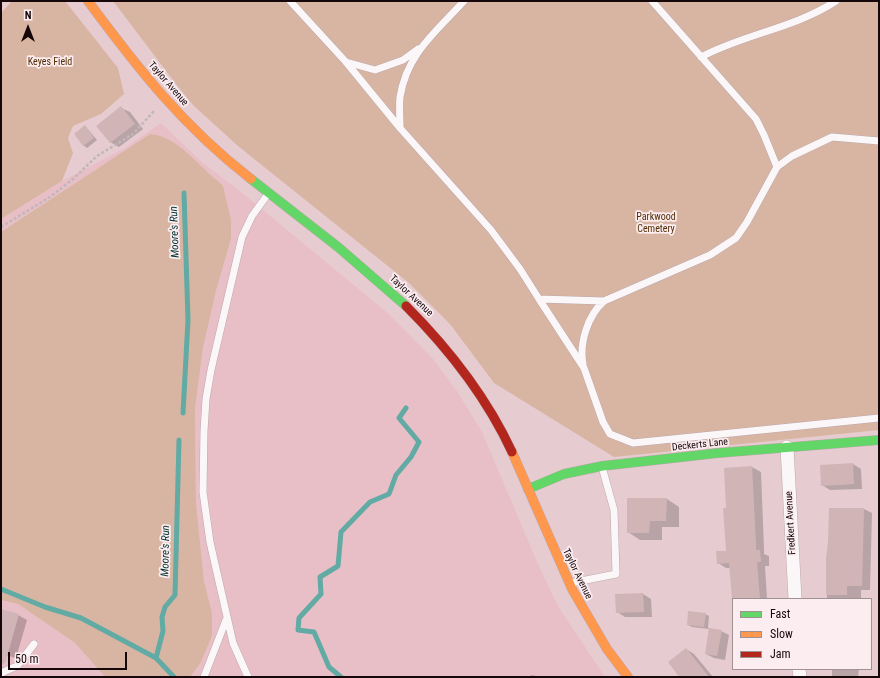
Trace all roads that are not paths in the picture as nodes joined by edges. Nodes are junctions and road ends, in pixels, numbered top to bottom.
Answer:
1 (88, 1) edge
2 (290, 1) edge
3 (464, 1) edge
4 (652, 1) edge
5 (836, 1) edge
6 (420, 48) junction
7 (702, 57) junction
8 (346, 62) junction
9 (400, 128) junction
10 (879, 141) edge
11 (777, 167) junction
12 (268, 194) junction
13 (539, 299) junction
14 (604, 301) junction
15 (584, 368) junction
16 (879, 418) edge
17 (879, 440) edge
18 (787, 447) junction
19 (602, 466) junction
20 (528, 489) junction
21 (569, 584) junction
22 (795, 598) edge
23 (226, 620) junction
24 (34, 644) dead end
25 (1, 677) edge
26 (204, 677) edge
27 (248, 677) edge
28 (628, 677) edge

1 - 12 main road, Taylor Avenue
2 - 8 lane
3 - 6 lane
4 - 7 lane
5 - 7 lane
6 - 8 lane
6 - 9 lane
7 - 11 lane
8 - 9 lane
9 - 13 lane
10 - 11 lane
11 - 14 lane
12 - 20 main road, Taylor Avenue
12 - 23 lane
13 - 14 lane
13 - 15 lane
14 - 15 lane
15 - 16 lane
17 - 18 main road, Deckerts Lane
18 - 19 main road, Deckerts Lane
18 - 22 street, Fredkert Avenue
19 - 20 main road, Deckerts Lane
19 - 21 lane
20 - 21 main road, Taylor Avenue
21 - 28 main road, Taylor Avenue
23 - 26 lane
23 - 27 lane
24 - 25 lane

